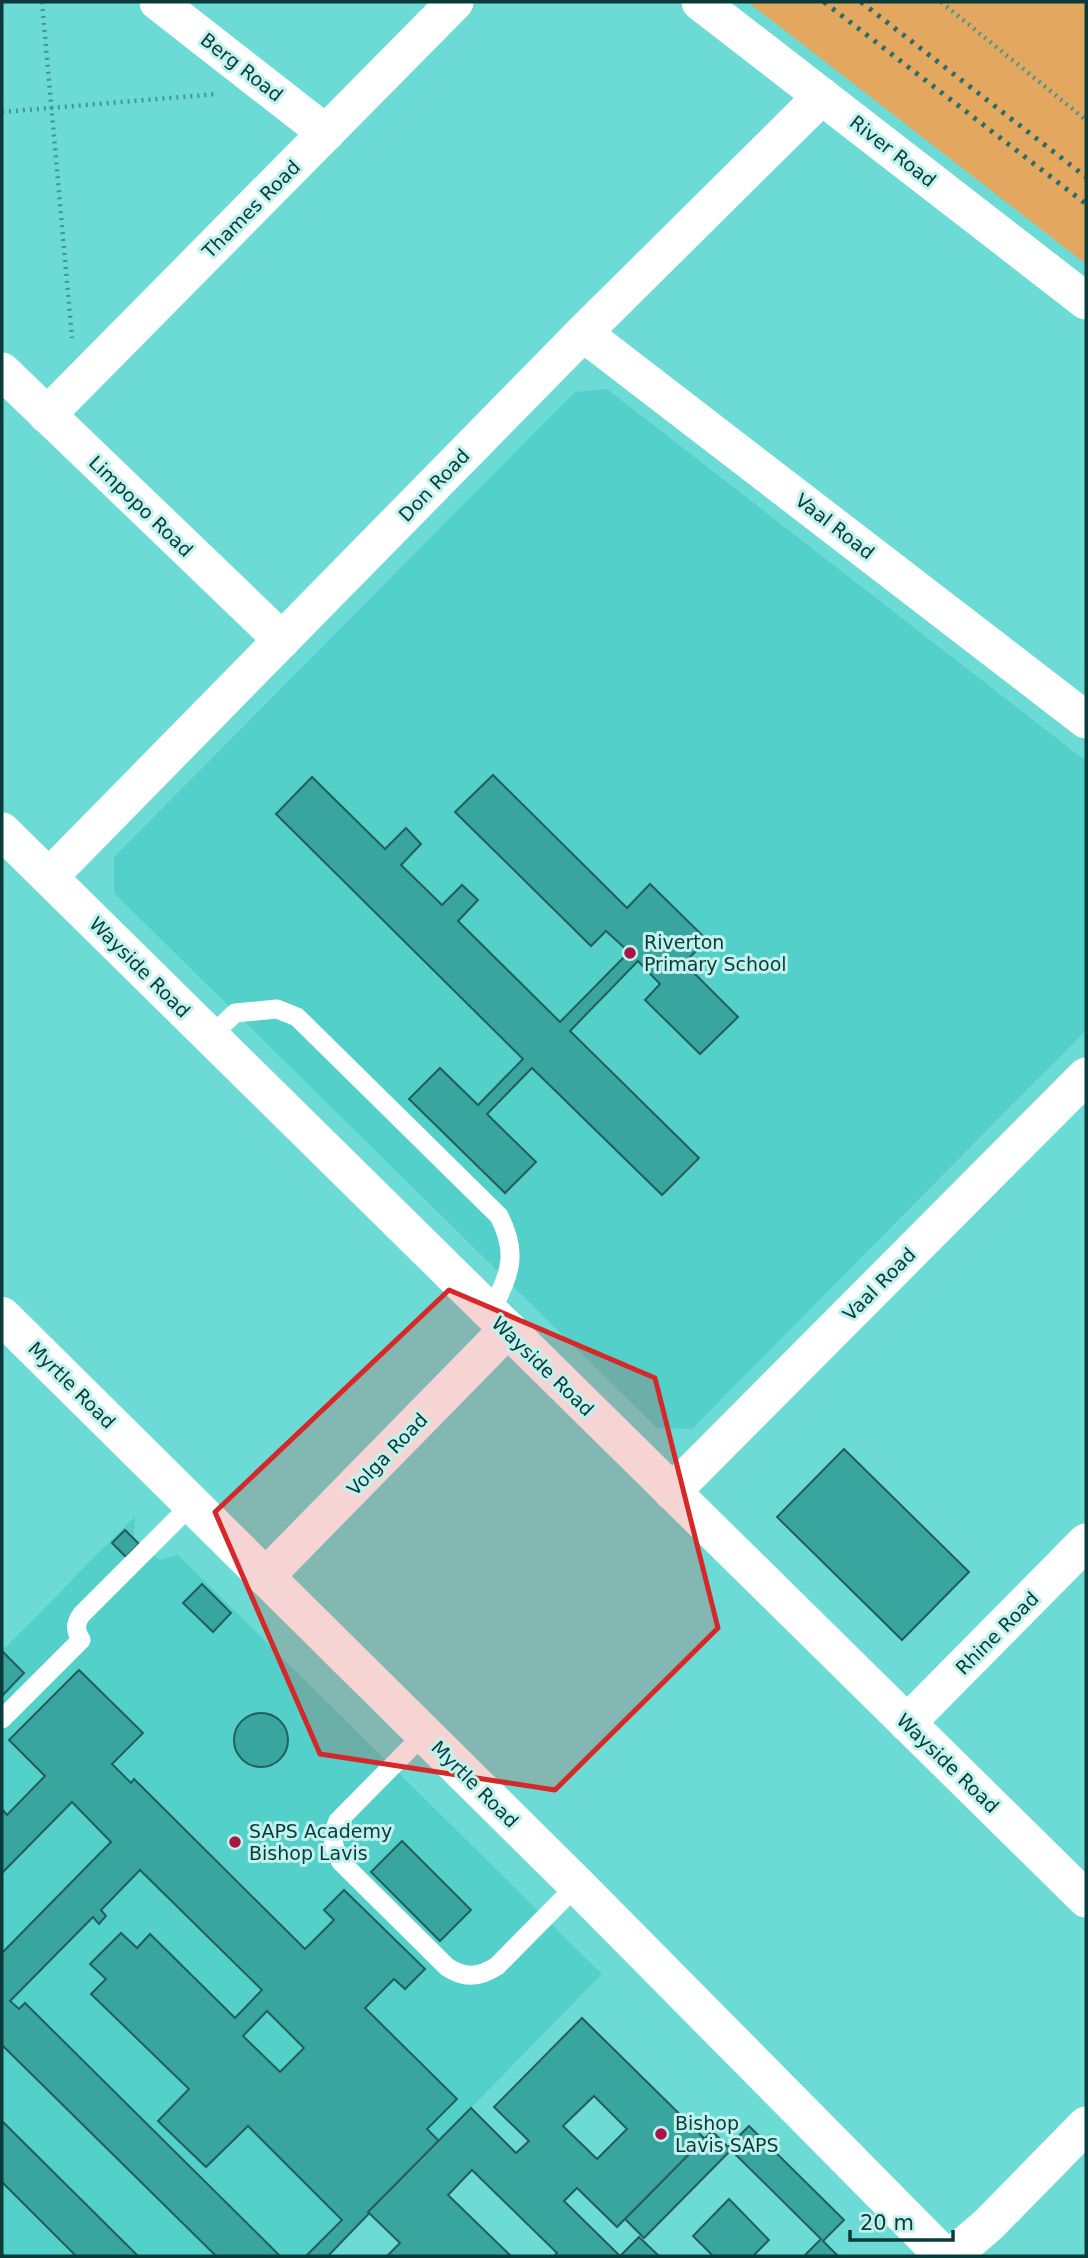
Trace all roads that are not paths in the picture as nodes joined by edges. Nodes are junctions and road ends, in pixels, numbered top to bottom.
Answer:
1 (158, 2) edge
2 (455, 2) edge
3 (700, 2) edge
4 (822, 96) junction
5 (326, 133) junction
6 (1086, 301) edge
7 (583, 333) junction
8 (2, 371) edge
9 (47, 415) junction
10 (282, 640) junction
11 (1086, 720) edge
12 (2, 831) edge
13 (49, 877) junction
14 (210, 1037) junction
15 (1086, 1076) edge
16 (2, 1316) edge
17 (499, 1322) junction
18 (672, 1492) junction
19 (192, 1504) junction
20 (1086, 1542) edge
21 (265, 1577) junction
22 (2, 1719) edge
23 (907, 1723) junction
24 (424, 1734) junction
25 (577, 1885) junction
26 (1086, 1899) edge
27 (1086, 2125) edge
28 (944, 2256) edge
29 (952, 2256) edge

1 - 5 street, Berg Road
2 - 5 street, Thames Road
3 - 4 street, River Road
4 - 6 street, River Road
4 - 7 street, Don Road
5 - 9 street, Thames Road
7 - 10 street, Don Road
7 - 11 street, Vaal Road
8 - 9 street, Limpopo Road
9 - 10 street, Limpopo Road
10 - 13 street, Don Road
12 - 13 street, Wayside Road
13 - 14 street, Wayside Road
14 - 17 street, Wayside Road
14 - 17 lane
15 - 18 street, Vaal Road
16 - 19 street, Myrtle Road
17 - 18 street, Wayside Road
17 - 21 street, Volga Road
18 - 23 street, Wayside Road
19 - 21 street, Myrtle Road
19 - 22 lane
20 - 23 street, Rhine Road
21 - 24 street, Myrtle Road
23 - 26 street, Wayside Road
24 - 25 street, Myrtle Road
24 - 25 lane
25 - 28 street, Myrtle Road
27 - 29 street

